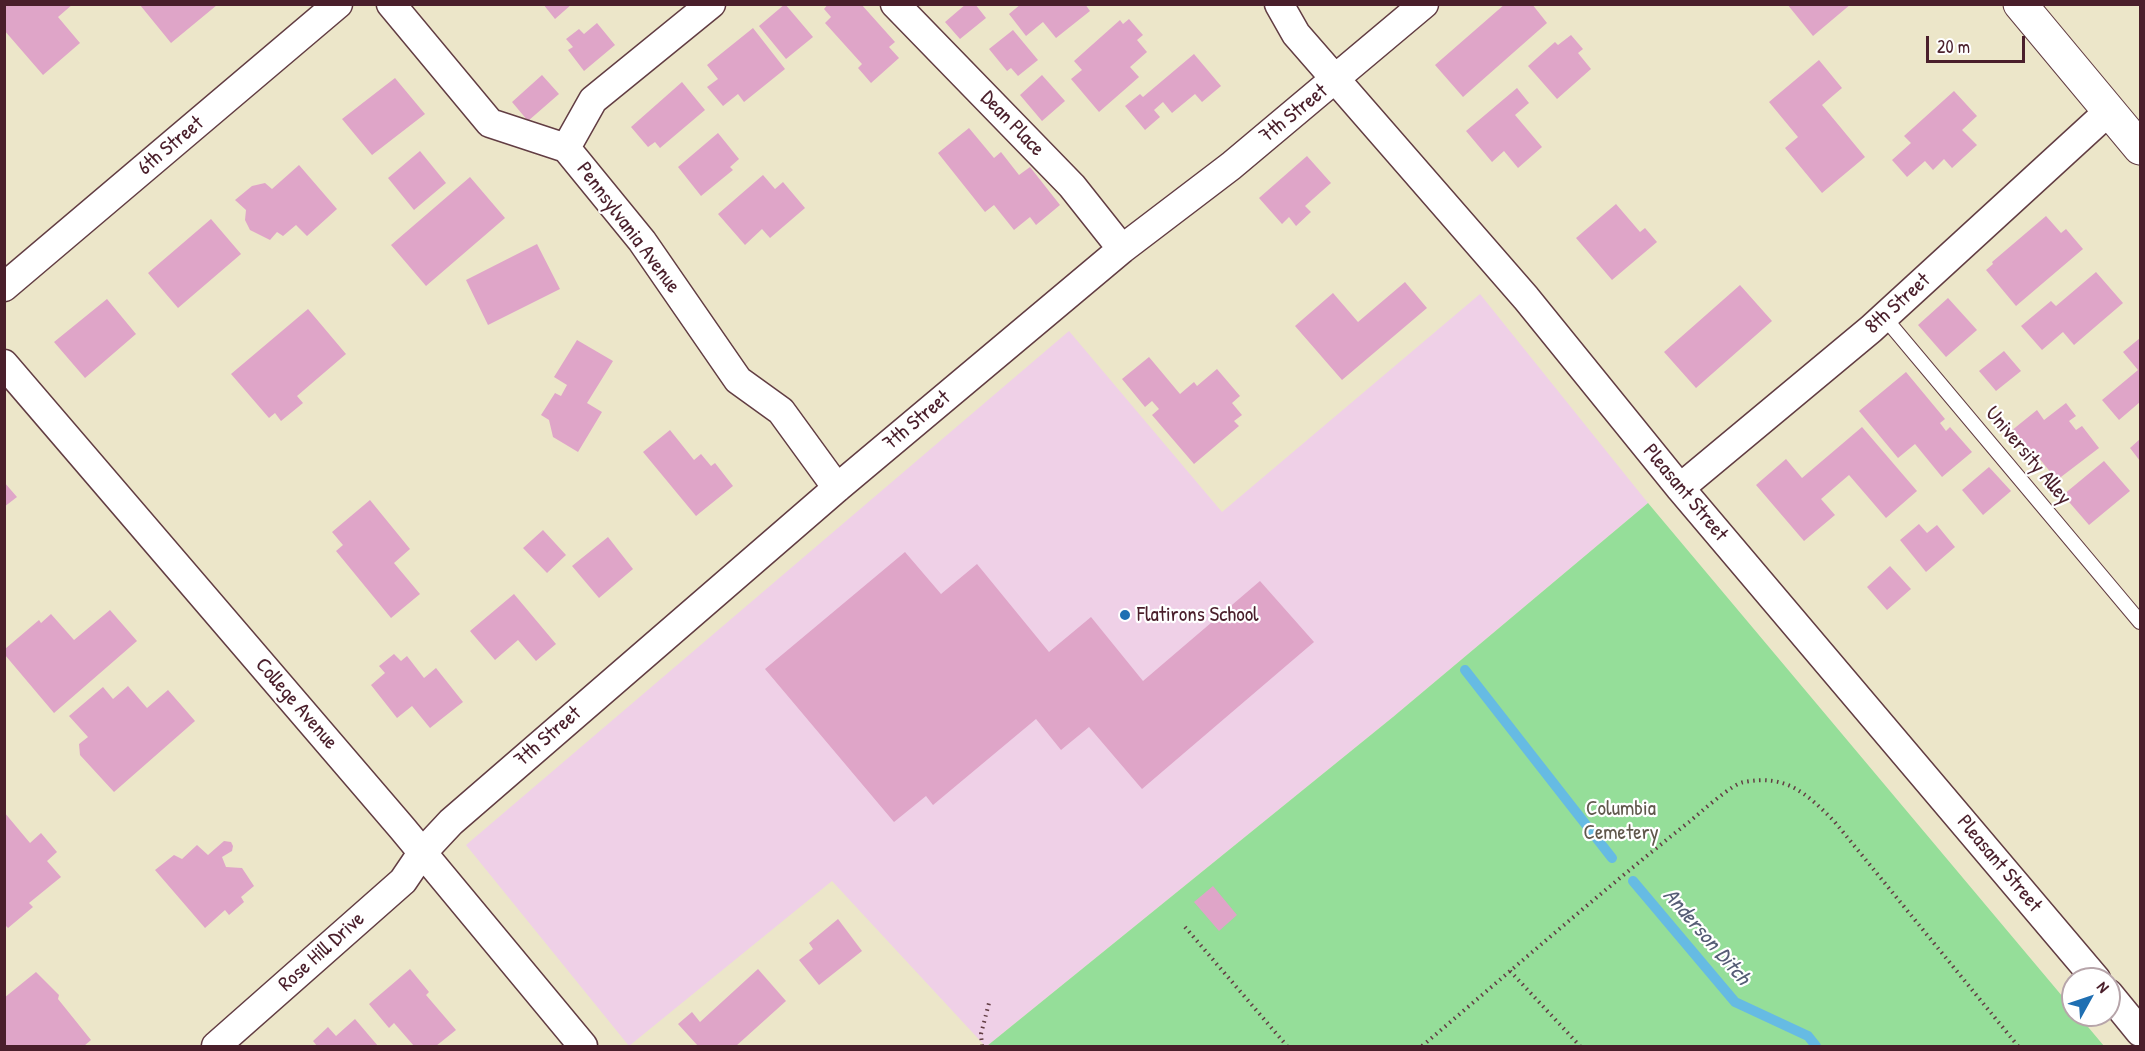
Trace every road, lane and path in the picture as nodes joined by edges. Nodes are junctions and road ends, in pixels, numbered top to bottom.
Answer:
1 (338, 4) edge
2 (391, 4) edge
3 (711, 4) edge
4 (895, 4) edge
5 (1279, 4) edge
6 (1424, 4) edge
7 (2020, 4) edge
8 (1336, 79) junction
9 (2109, 111) junction
10 (566, 148) junction
11 (2140, 148) edge
12 (1122, 249) junction
13 (4, 287) edge
14 (1884, 316) junction
15 (4, 364) edge
16 (837, 488) junction
17 (1680, 488) junction
18 (2140, 622) edge
19 (422, 853) junction
20 (1185, 927) dead end
21 (2086, 967) edge
22 (1510, 971) junction
23 (989, 1003) dead end
24 (2121, 1009) edge
25 (2140, 1032) edge
26 (216, 1047) edge
27 (583, 1047) edge
28 (982, 1047) edge
29 (1287, 1047) edge
30 (1422, 1047) edge
31 (1580, 1047) edge
32 (2018, 1047) edge

1 - 13 street, 6th Street
2 - 10 street, Pennsylvania Avenue
3 - 10 street
4 - 12 street, Dean Place
5 - 8 street, Pleasant Street
6 - 8 street, 7th Street
7 - 9 street
8 - 12 street, 7th Street
8 - 17 street, Pleasant Street
9 - 11 street
9 - 14 street, 8th Street
10 - 16 street, Pennsylvania Avenue
12 - 16 street, 7th Street
14 - 17 street, 8th Street
14 - 18 lane, University Alley
15 - 19 street, College Avenue
16 - 19 street, 7th Street
17 - 21 street, Pleasant Street
19 - 26 street, Rose Hill Drive
19 - 27 street, College Avenue
20 - 29 path
22 - 30 path
22 - 31 path
22 - 32 path
23 - 28 path
24 - 25 street

